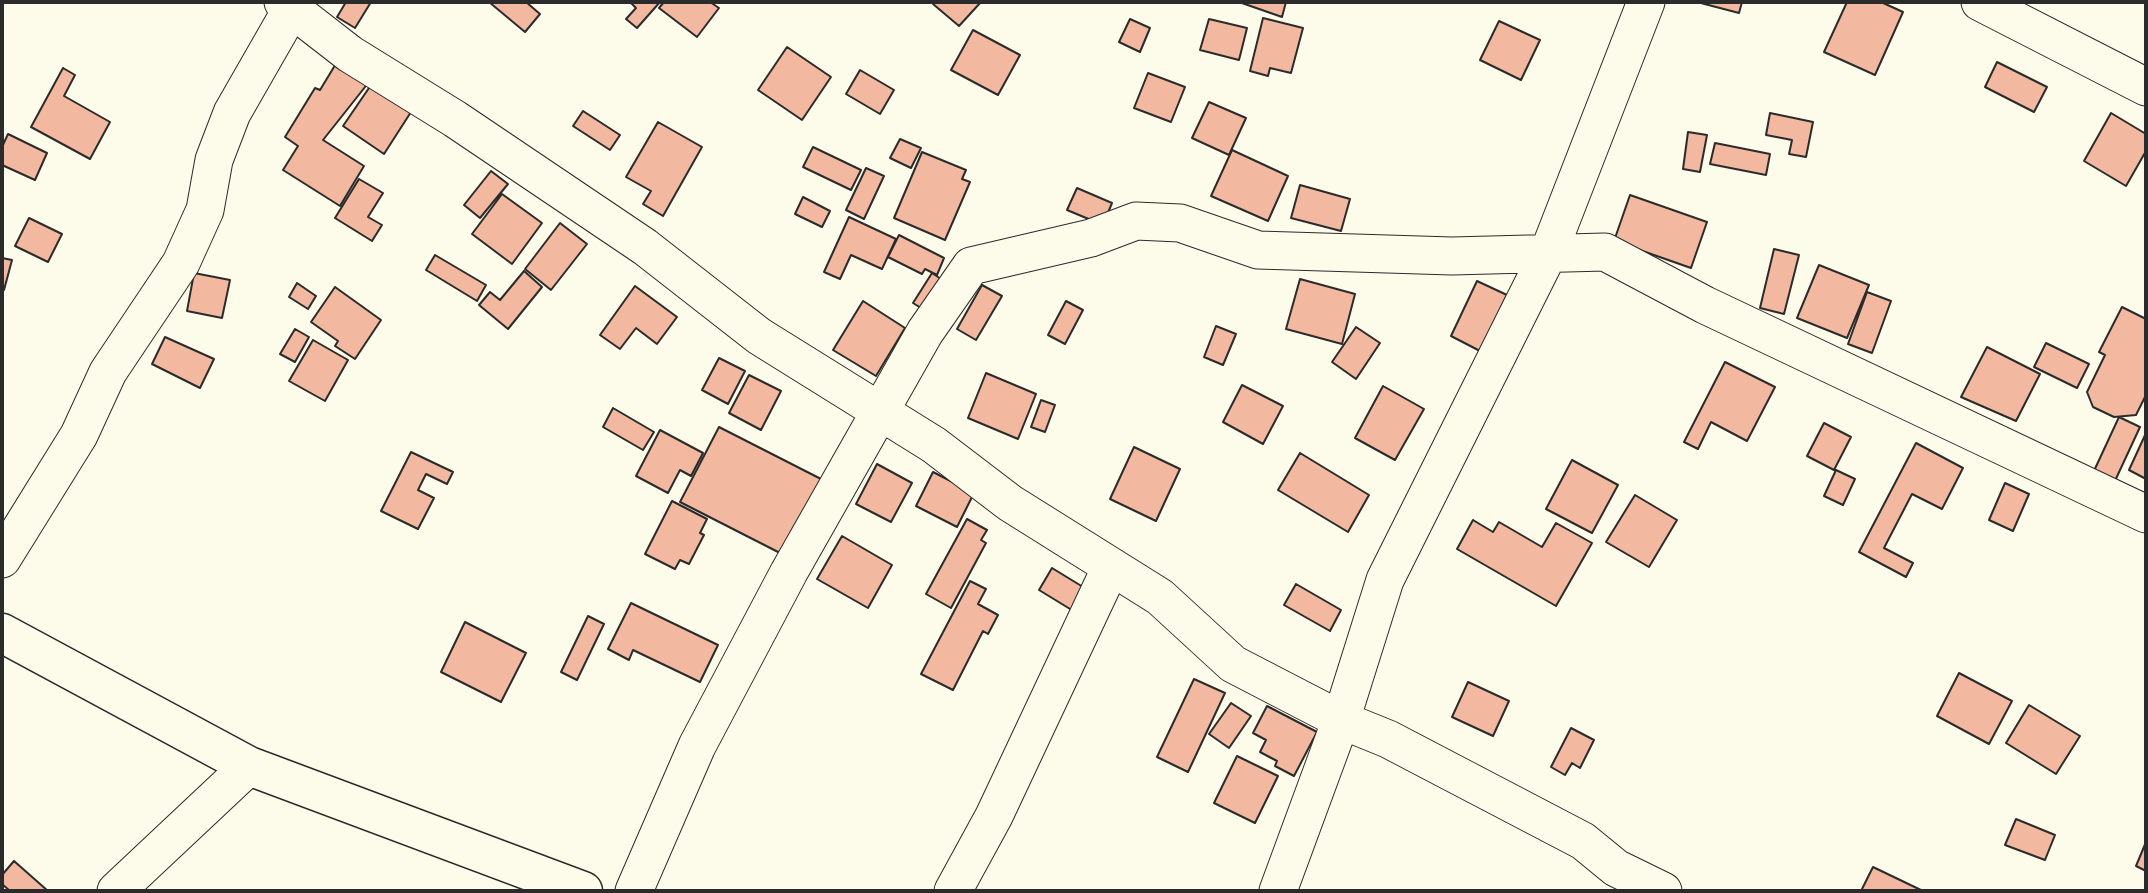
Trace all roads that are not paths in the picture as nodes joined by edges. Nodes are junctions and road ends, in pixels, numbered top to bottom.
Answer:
1 (1646, 2) edge
2 (1980, 2) edge
3 (287, 6) edge
4 (2146, 86) edge
5 (1548, 254) junction
6 (880, 412) junction
7 (2146, 514) edge
8 (2, 559) edge
9 (1110, 569) junction
10 (2, 633) edge
11 (1341, 720) junction
12 (249, 766) junction
13 (117, 891) edge
14 (583, 891) edge
15 (634, 891) edge
16 (953, 891) edge
17 (1278, 891) edge
18 (1663, 891) edge

1 - 5 street
2 - 4 street
3 - 6 street
3 - 8 street
5 - 6 street
5 - 7 street
5 - 11 street
6 - 9 street
6 - 15 street
9 - 11 street
9 - 16 street
10 - 12 main road
11 - 17 street
11 - 18 street
12 - 13 street
12 - 14 main road

